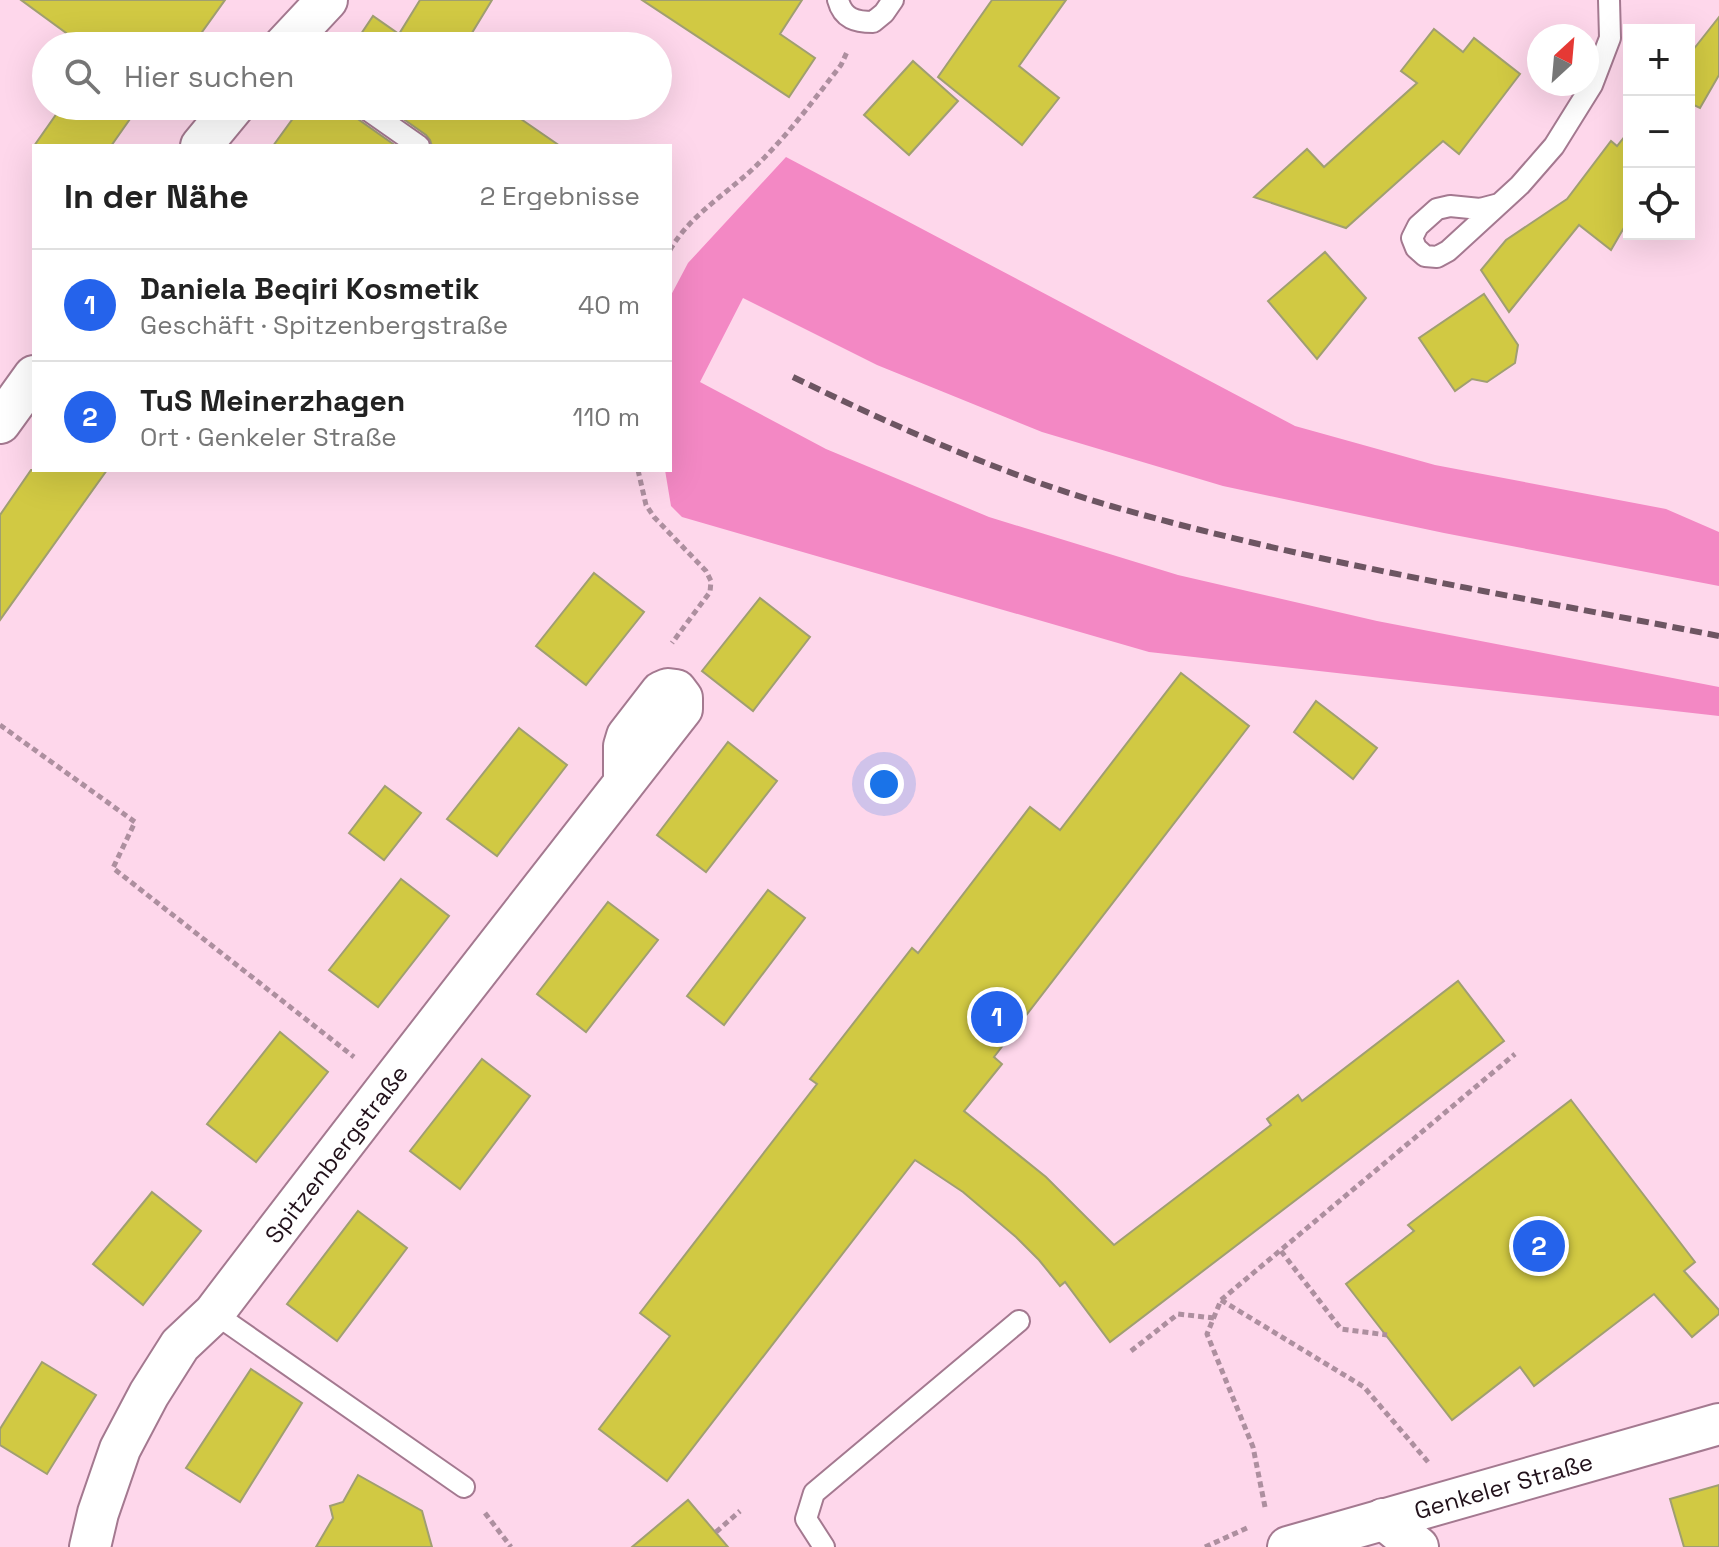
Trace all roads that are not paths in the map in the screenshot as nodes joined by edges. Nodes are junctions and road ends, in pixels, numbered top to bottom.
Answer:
1 (327, 0) edge
2 (838, 0) edge
3 (893, 0) edge
4 (1609, 0) edge
5 (297, 32) edge
6 (222, 120) edge
7 (382, 120) edge
8 (203, 144) edge
9 (416, 144) edge
10 (1499, 204) dead end
11 (32, 379) edge
12 (0, 423) edge
13 (668, 689) road end
14 (214, 1313) junction
15 (1019, 1321) dead end
16 (1719, 1424) edge
17 (464, 1487) dead end
18 (1383, 1519) junction
19 (1277, 1533) edge
20 (90, 1547) edge
21 (824, 1547) edge
22 (1418, 1547) edge

1 - 5 street
2 - 3 lane
4 - 10 lane
6 - 8 street
7 - 9 lane
11 - 12 street
13 - 14 street, Spitzenbergstraße
14 - 17 lane
14 - 20 street, Spitzenbergstraße
15 - 21 lane
16 - 18 street, Genkeler Straße
18 - 19 street, Genkeler Straße
18 - 22 street

